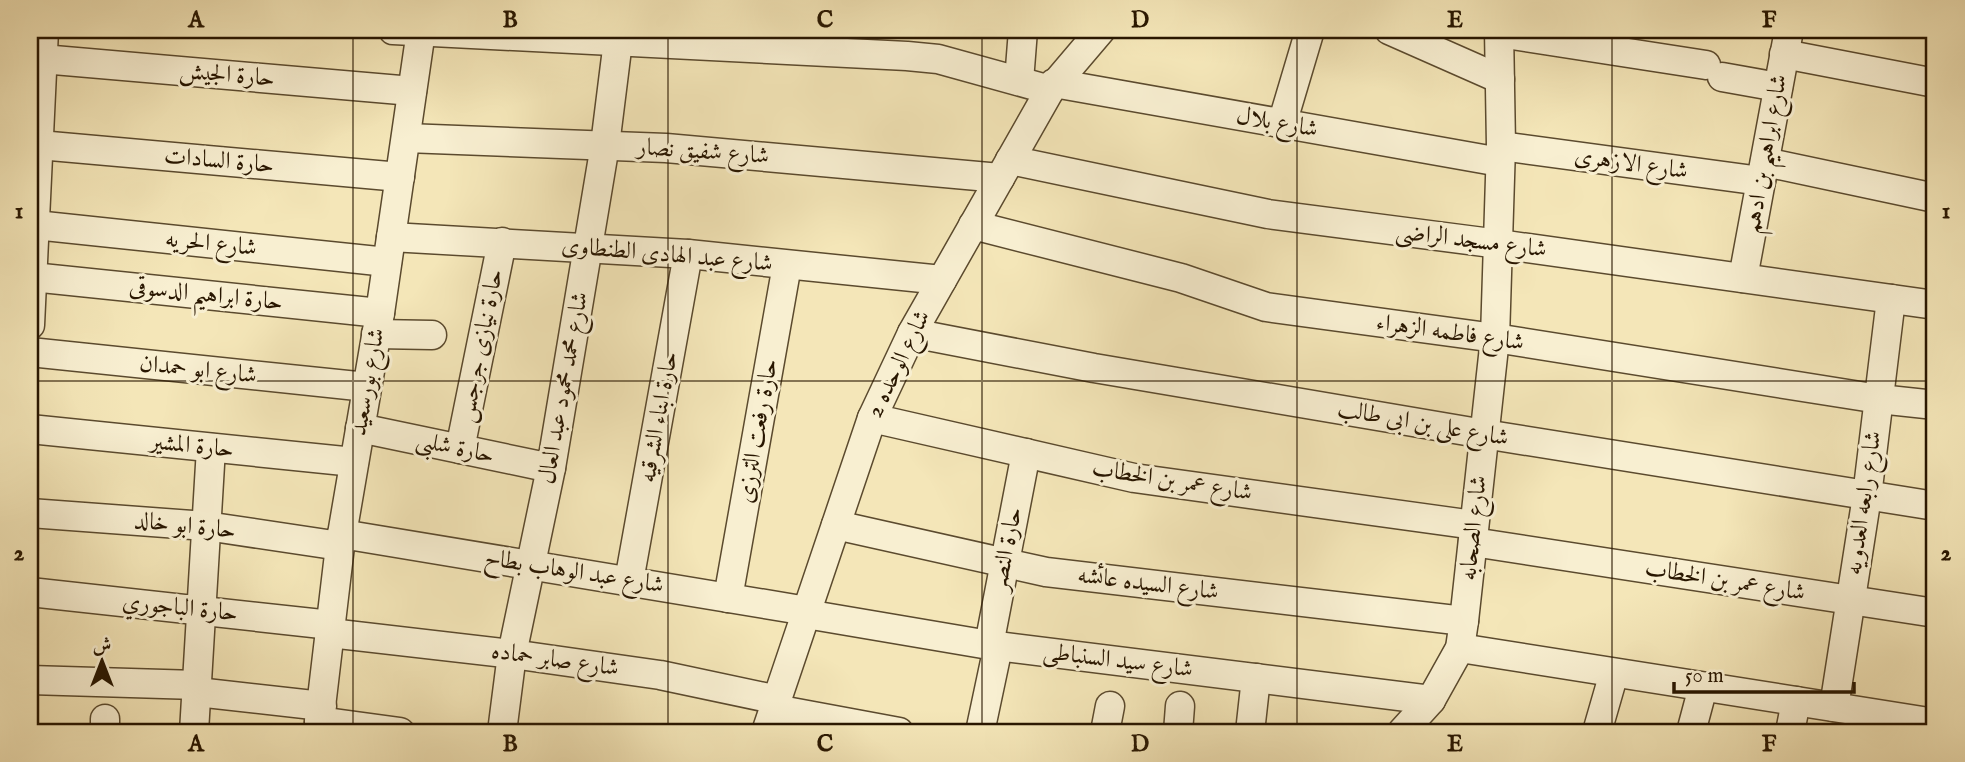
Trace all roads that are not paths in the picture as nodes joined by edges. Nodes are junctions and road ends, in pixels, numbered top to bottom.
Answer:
1 (393, 30) edge
2 (1023, 30) edge
3 (1101, 30) edge
4 (1310, 30) edge
5 (1388, 30) edge
6 (434, 31) edge
7 (1499, 32) edge
8 (531, 33) edge
9 (615, 38) edge
10 (709, 38) edge
11 (40, 40) edge
12 (819, 41) edge
13 (1787, 42) edge
14 (1500, 79) junction
15 (1019, 81) junction
16 (1935, 83) edge
17 (1052, 87) junction
18 (1779, 87) junction
19 (412, 91) junction
20 (1282, 124) junction
21 (405, 138) junction
22 (605, 145) junction
23 (1501, 154) junction
24 (35, 157) edge
25 (1005, 169) junction
26 (1763, 172) junction
27 (400, 177) junction
28 (1935, 198) edge
29 (974, 225) junction
30 (33, 236) edge
31 (502, 242) junction
32 (1499, 244) junction
33 (588, 246) junction
34 (389, 250) junction
35 (688, 254) junction
36 (787, 265) junction
37 (32, 277) junction
38 (1743, 278) junction
39 (942, 280) junction
40 (1891, 299) junction
41 (1935, 305) edge
42 (378, 324) junction
43 (30, 325) edge
44 (912, 333) junction
45 (432, 335) dead end
46 (1495, 338) junction
47 (30, 352) edge
48 (367, 387) junction
49 (1879, 399) junction
50 (1935, 405) edge
51 (872, 418) junction
52 (360, 428) junction
53 (30, 429) edge
54 (1485, 435) junction
55 (211, 448) junction
56 (460, 449) junction
57 (1026, 453) junction
58 (354, 462) junction
59 (551, 468) junction
60 (1867, 496) junction
61 (1935, 506) edge
62 (30, 513) edge
63 (836, 525) junction
64 (206, 526) junction
65 (1474, 533) junction
66 (341, 540) junction
67 (1005, 563) junction
68 (530, 565) junction
69 (629, 582) junction
70 (30, 592) edge
71 (728, 598) junction
72 (1850, 601) junction
73 (201, 611) junction
74 (807, 612) junction
75 (1935, 613) edge
76 (330, 629) junction
77 (1462, 635) junction
78 (994, 646) junction
79 (512, 654) junction
80 (1614, 673) junction
81 (1256, 678) junction
82 (30, 680) edge
83 (1703, 687) junction
84 (197, 689) junction
85 (1431, 701) junction
86 (1796, 701) junction
87 (1834, 707) junction
88 (773, 714) edge
89 (320, 720) edge
90 (1935, 723) edge
91 (1890, 724) edge
92 (194, 732) edge
93 (400, 732) edge
94 (502, 732) edge
95 (899, 732) edge
96 (980, 732) edge
97 (1250, 732) edge
98 (1402, 732) edge
99 (1597, 732) edge
100 (1690, 732) edge
101 (1790, 732) edge

1 - 6 street, شارع بلال
2 - 15 street
3 - 17 street, شارع الوحده 2
4 - 20 street
5 - 14 street
6 - 8 street, شارع بلال
6 - 19 street, شارع بورسعيد
7 - 14 street, شارع الصحابه
7 - 18 street
8 - 9 street, شارع بلال
9 - 10 street, شارع بلال
9 - 22 street, شارع محمد محمود عبد العال
10 - 12 street, شارع بلال
11 - 19 street, حارة الجيش
11 - 24 street
12 - 15 street, شارع بلال
13 - 16 street
13 - 18 street, شارع ابراهيم بن ادهم
14 - 23 street, شارع الصحابه
15 - 17 street, شارع بلال
17 - 20 street, شارع بلال
17 - 25 street, شارع الوحده 2
18 - 26 street, شارع ابراهيم بن ادهم
19 - 21 street, شارع بورسعيد
20 - 23 street, شارع بلال
21 - 22 street, شارع شفيق نصار
21 - 27 street, شارع بورسعيد
22 - 25 street, شارع شفيق نصار
22 - 33 street, شارع محمد محمود عبد العال
23 - 26 street, شارع الازهرى
23 - 32 street, شارع الصحابه
24 - 27 street, حارة السادات
24 - 30 street
25 - 29 street, شارع الوحده 2
25 - 32 street, شارع مسجد الراضى
26 - 28 street, شارع الازهرى
26 - 38 street, شارع ابراهيم بن ادهم
27 - 34 street, شارع بورسعيد
29 - 39 street, شارع الوحده 2
29 - 46 street, شارع فاطمه الزهراء
30 - 34 street, شارع الحريه
30 - 37 street
31 - 33 street, شارع عبد الهادى الطنطاوى
31 - 34 street, شارع عبد الهادى الطنطاوى
31 - 56 street, حارة نيازى جرجس
32 - 38 street, شارع مسجد الراضى
32 - 46 street, شارع الصحابه
33 - 35 street, شارع عبد الهادى الطنطاوى
33 - 59 street, شارع محمد محمود عبد العال
34 - 42 street, شارع بورسعيد
35 - 36 street, شارع عبد الهادى الطنطاوى
35 - 69 street, حارة ابناء الشرقيه
36 - 39 street, شارع عبد الهادى الطنطاوى
36 - 71 street, حارة رفعت الترزى
37 - 42 street, حارة ابراهيم الدسوقى
37 - 43 street
38 - 40 street, شارع مسجد الراضى
39 - 44 street, شارع الوحده 2
40 - 41 street, شارع مسجد الراضى
40 - 49 street, شارع رابعه العدويه
42 - 45 street, حارة ابراهيم الدسوقى
42 - 48 street, شارع بورسعيد
44 - 51 street, شارع الوحده 2
44 - 54 street, شارع على بن ابى طالب
46 - 49 street, شارع فاطمه الزهراء
46 - 54 street, شارع الصحابه
47 - 48 street, شارع ابو حمدان
48 - 52 street, شارع بورسعيد
49 - 50 street, شارع فاطمه الزهراء
49 - 60 street, شارع رابعه العدويه
51 - 57 street, شارع عمر بن الخطاب
51 - 63 street, شارع الوحده 2
52 - 56 street, حارة شلبى
52 - 58 street, شارع بورسعيد
53 - 55 street, حارة المشير
54 - 60 street, شارع على بن ابى طالب
54 - 65 street, شارع الصحابه
55 - 58 street, حارة المشير
55 - 64 street
56 - 59 street, حارة شلبى
57 - 65 street, شارع عمر بن الخطاب
57 - 67 street, حارة النصر
58 - 66 street, شارع بورسعيد
59 - 68 street, شارع محمد محمود عبد العال
60 - 61 street, شارع على بن ابى طالب
60 - 72 street, شارع رابعه العدويه
62 - 64 street, حارة ابو خالد
63 - 67 street, شارع السيده عائشه
63 - 74 street, شارع الوحده 2
64 - 66 street, حارة ابو خالد
64 - 73 street
65 - 72 street, شارع عمر بن الخطاب
65 - 77 street, شارع الصحابه
66 - 68 street, شارع عبد الوهاب بطاح
66 - 76 street, شارع بورسعيد
67 - 77 street, شارع السيده عائشه
67 - 78 street, حارة النصر
68 - 69 street, شارع عبد الوهاب بطاح
68 - 79 street, شارع محمد محمود عبد العال
69 - 71 street, شارع عبد الوهاب بطاح
70 - 73 street, حارة الباجوري
71 - 74 street, شارع عبد الوهاب بطاح
72 - 75 street, شارع عمر بن الخطاب
72 - 87 street, شارع رابعه العدويه
73 - 76 street, حارة الباجوري
73 - 84 street
74 - 78 street, شارع سيد السنباطى
74 - 88 street, شارع الوحده 2
76 - 79 street, شارع صابر حماده
76 - 89 street, شارع بورسعيد
77 - 80 street, شارع السيده عائشه
77 - 85 street
78 - 81 street, شارع سيد السنباطى
78 - 96 street, حارة النصر
79 - 88 street, شارع صابر حماده
79 - 94 street, شارع محمد محمود عبد العال
80 - 83 street, شارع السيده عائشه
80 - 99 street
81 - 85 street, شارع سيد السنباطى
81 - 97 street
82 - 84 street
83 - 86 street, شارع السيده عائشه
83 - 100 street
84 - 89 street
84 - 92 street
85 - 98 street
86 - 87 street, شارع السيده عائشه
86 - 101 street
87 - 91 street, شارع السيده عائشه
88 - 95 street, شارع صابر حماده
89 - 93 street
90 - 91 street, شارع السيده عائشه

